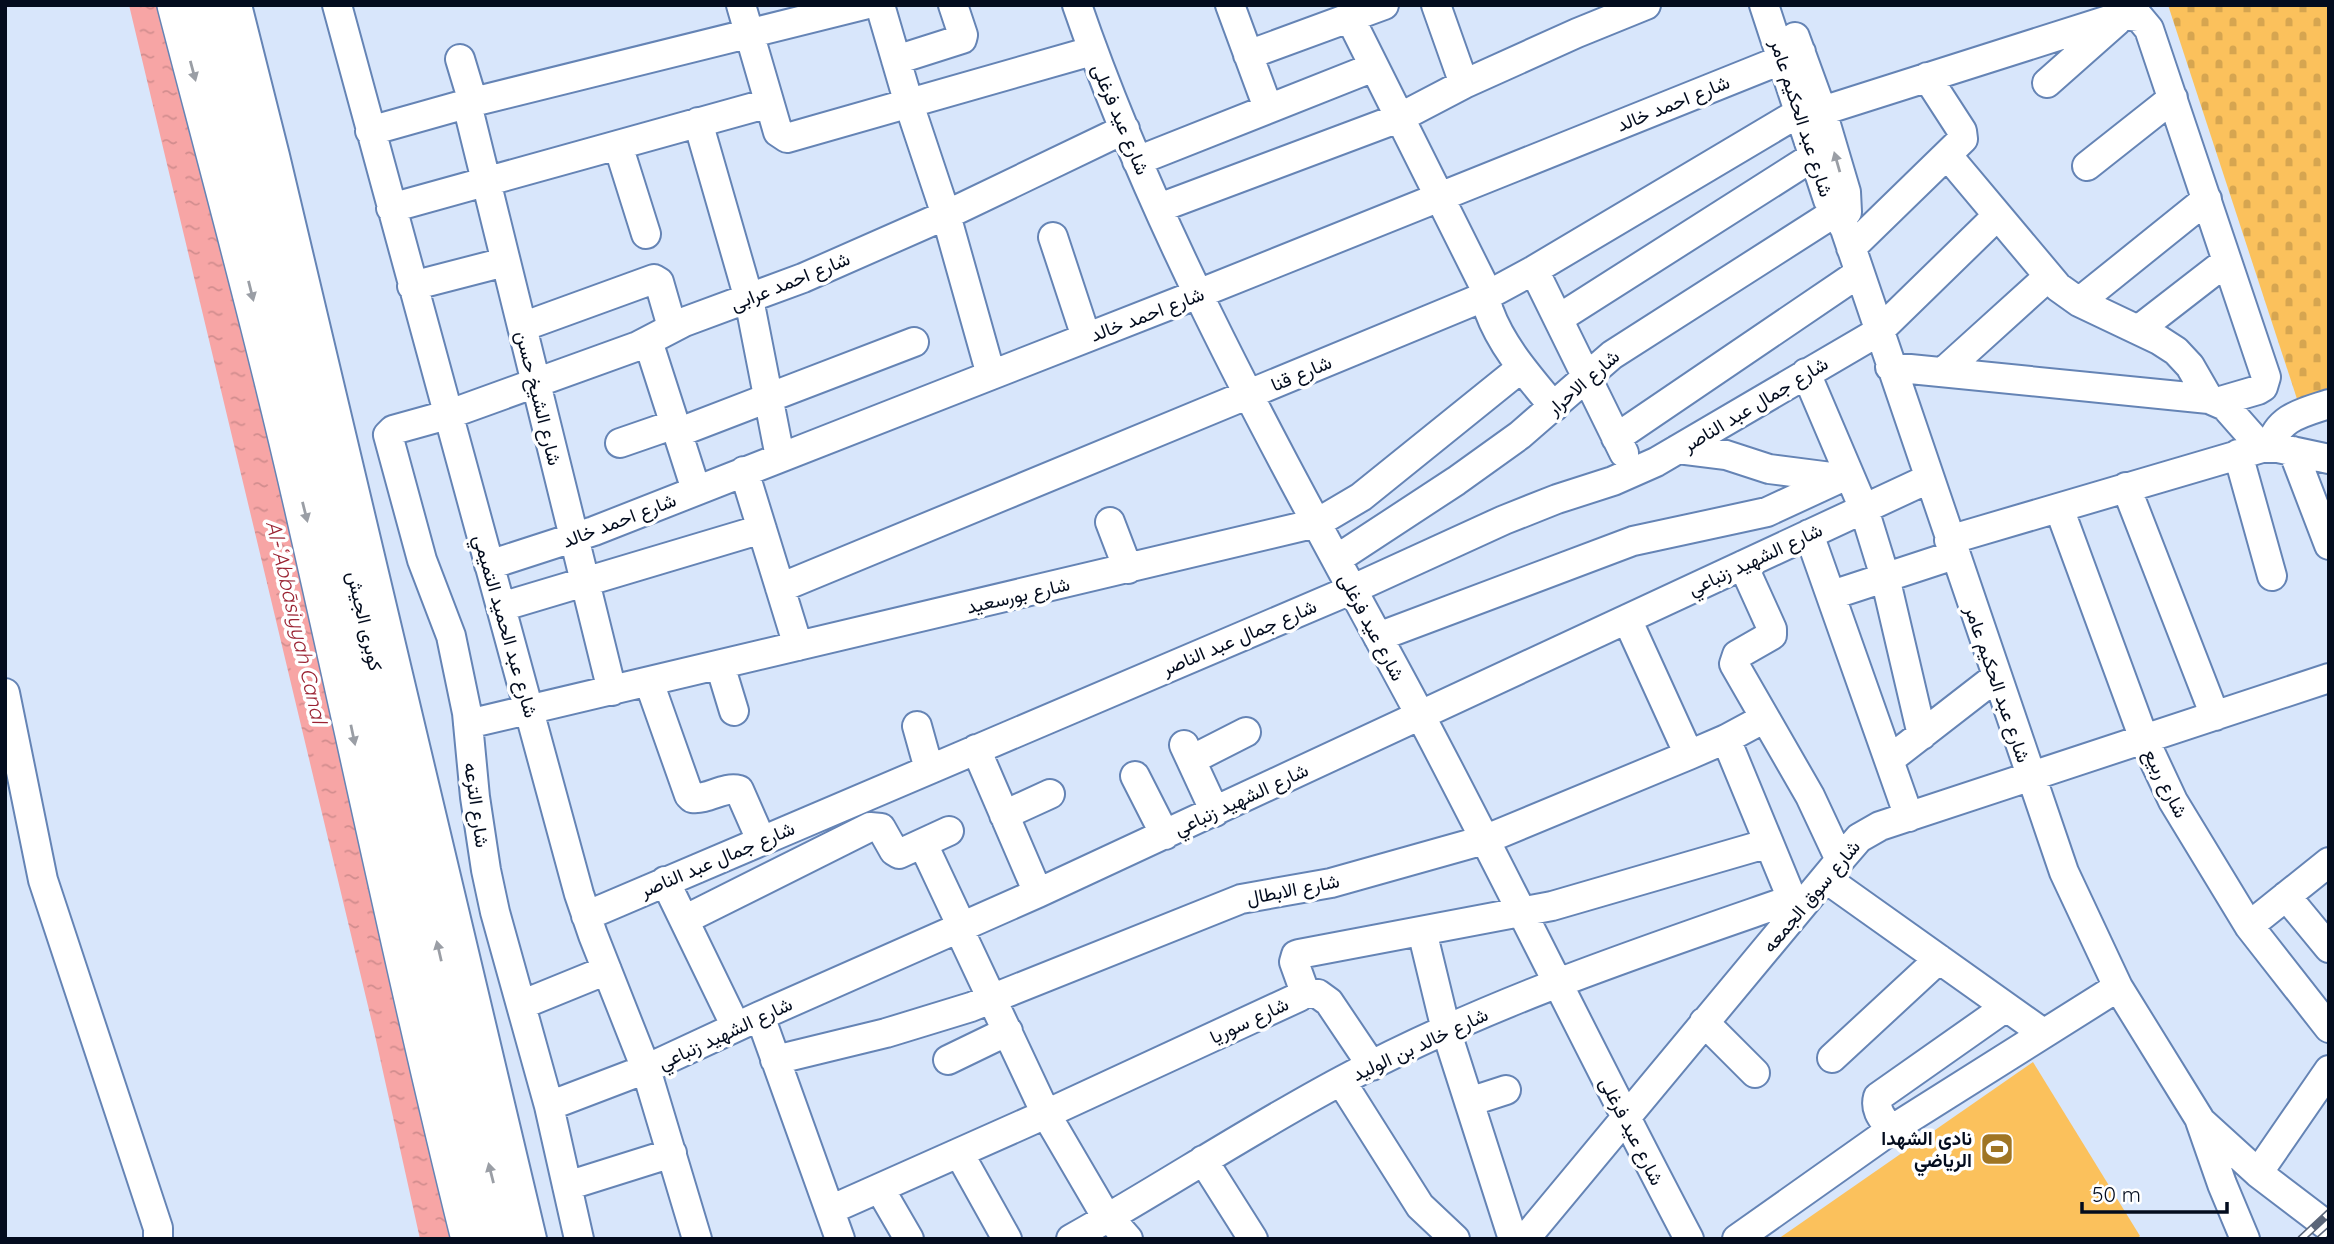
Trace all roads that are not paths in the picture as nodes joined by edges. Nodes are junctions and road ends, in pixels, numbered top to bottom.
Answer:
1 (176, 5) edge
2 (212, 5) edge
3 (237, 5) edge
4 (337, 5) edge
5 (741, 5) edge
6 (864, 5) edge
7 (880, 5) edge
8 (953, 5) edge
9 (1077, 5) edge
10 (1230, 5) edge
11 (1384, 5) edge
12 (1436, 5) edge
13 (1646, 5) edge
14 (1764, 5) edge
15 (1784, 5) edge
16 (1597, 14) edge
17 (2124, 15) junction
18 (1350, 18) junction
19 (748, 33) junction
20 (1093, 51) junction
21 (1248, 55) junction
22 (1792, 56) junction
23 (460, 59) dead end
24 (896, 60) junction
25 (1374, 67) junction
26 (1927, 77) junction
27 (2047, 83) dead end
28 (1464, 84) junction
29 (2172, 98) junction
30 (470, 103) junction
31 (769, 103) junction
32 (909, 104) junction
33 (1268, 108) junction
34 (1811, 112) junction
35 (1399, 118) junction
36 (698, 122) junction
37 (1125, 129) junction
38 (370, 131) junction
39 (618, 145) junction
40 (1814, 156) junction
41 (1948, 156) junction
42 (1138, 160) junction
43 (2087, 166) dead end
44 (486, 181) junction
45 (1439, 198) junction
46 (2207, 199) junction
47 (391, 208) junction
48 (1159, 208) junction
49 (946, 215) junction
50 (1997, 216) junction
51 (646, 234) dead end
52 (1053, 237) dead end
53 (1847, 241) junction
54 (2227, 261) junction
55 (505, 262) junction
56 (1534, 270) junction
57 (2048, 277) junction
58 (412, 286) junction
59 (1198, 293) junction
60 (1486, 296) junction
61 (749, 299) junction
62 (2079, 302) junction
63 (1558, 319) junction
64 (522, 327) junction
65 (2138, 330) junction
66 (1878, 332) junction
67 (660, 334) junction
68 (1086, 337) junction
69 (914, 342) dead end
70 (1891, 367) junction
71 (1521, 368) junction
72 (1943, 372) junction
73 (1805, 373) junction
74 (990, 374) junction
75 (1586, 376) junction
76 (535, 384) junction
77 (1249, 395) junction
78 (769, 398) junction
79 (2213, 400) junction
80 (2329, 404) edge
81 (1554, 407) junction
82 (447, 415) junction
83 (676, 428) junction
84 (1616, 438) junction
85 (621, 443) dead end
86 (1678, 449) junction
87 (2266, 450) junction
88 (780, 457) junction
89 (2329, 459) edge
90 (744, 471) junction
91 (1633, 473) junction
92 (1844, 476) junction
93 (1928, 480) junction
94 (2126, 487) junction
95 (696, 491) junction
96 (2059, 508) junction
97 (1864, 509) junction
98 (1110, 522) dead end
99 (1317, 523) junction
100 (762, 529) junction
101 (1810, 534) junction
102 (574, 538) junction
103 (2329, 545) edge
104 (1952, 548) junction
105 (1337, 559) junction
106 (489, 565) junction
107 (1743, 565) junction
108 (1128, 569) junction
109 (2272, 576) dead end
110 (1885, 577) junction
111 (586, 582) junction
112 (780, 588) junction
113 (1353, 589) junction
114 (1832, 595) junction
115 (501, 607) junction
116 (1626, 619) junction
117 (1378, 637) junction
118 (798, 646) junction
119 (720, 665) junction
120 (1996, 677) junction
121 (2329, 678) edge
122 (649, 682) junction
123 (612, 691) junction
124 (5, 693) edge
125 (530, 710) junction
126 (734, 711) dead end
127 (1419, 714) junction
128 (2215, 716) junction
129 (1765, 718) junction
130 (468, 724) junction
131 (917, 726) dead end
132 (1246, 732) dead end
133 (1922, 735) junction
134 (1726, 739) junction
135 (2144, 739) junction
136 (976, 749) junction
137 (1689, 755) junction
138 (1889, 760) junction
139 (929, 769) junction
140 (1135, 776) dead end
141 (2030, 777) junction
142 (1050, 794) dead end
143 (1215, 812) junction
144 (1004, 815) junction
145 (1909, 817) junction
146 (949, 831) dead end
147 (1165, 835) junction
148 (761, 840) junction
149 (1484, 840) junction
150 (1769, 843) junction
151 (923, 844) junction
152 (2326, 868) edge
153 (1832, 869) junction
154 (666, 881) junction
155 (1038, 893) junction
156 (2286, 896) junction
157 (1795, 905) junction
158 (1521, 912) junction
159 (586, 916) junction
160 (684, 919) junction
161 (2249, 926) junction
162 (961, 928) junction
163 (1422, 931) junction
164 (2329, 948) edge
165 (1939, 959) junction
166 (607, 970) junction
167 (1556, 982) junction
168 (2118, 987) junction
169 (1303, 992) junction
170 (993, 999) junction
171 (521, 1005) junction
172 (2006, 1007) junction
173 (748, 1021) junction
174 (1704, 1022) junction
175 (2329, 1028) edge
176 (1446, 1030) junction
177 (1008, 1031) junction
178 (2043, 1033) junction
179 (1832, 1058) dead end
180 (775, 1060) junction
181 (948, 1060) dead end
182 (1371, 1066) junction
183 (646, 1069) junction
184 (2329, 1070) edge
185 (1755, 1073) dead end
186 (1341, 1081) junction
187 (1506, 1090) dead end
188 (1469, 1102) junction
189 (549, 1106) junction
190 (1046, 1114) junction
191 (1625, 1117) junction
192 (2199, 1118) junction
193 (1891, 1130) junction
194 (672, 1153) junction
195 (959, 1153) junction
196 (1203, 1160) junction
197 (2258, 1173) junction
198 (567, 1186) junction
199 (880, 1189) junction
200 (2230, 1205) junction
201 (830, 1210) junction
202 (1109, 1218) junction
203 (2329, 1227) edge
204 (158, 1239) edge
205 (470, 1239) edge
206 (507, 1239) edge
207 (533, 1239) edge
208 (579, 1239) edge
209 (697, 1239) edge
210 (839, 1239) edge
211 (909, 1239) edge
212 (1007, 1239) edge
213 (1071, 1239) edge
214 (1128, 1239) edge
215 (1253, 1239) edge
216 (1455, 1239) edge
217 (1513, 1239) edge
218 (1525, 1239) edge
219 (1689, 1239) edge
220 (1737, 1239) edge
221 (2225, 1239) edge
222 (2245, 1239) edge

1 -> 205 main road, كوبرى الجيش
206 -> 2 main road, كوبرى الجيش
3 - 207 street
4 - 38 street, شارع عبد الحميد التميمي
5 - 19 street
6 - 19 street
7 - 24 street
8 - 24 street
9 - 20 street, شارع عيد فرغلى
10 - 21 street
11 - 18 street
12 - 28 street
13 - 16 street
14 - 22 street, شارع عبد الحكيم عامر
15 - 22 street, شارع عبد الحكيم عامر
16 - 28 street
17 - 26 street, شارع قنا
17 - 27 street
17 - 29 street
18 - 21 street
18 - 25 street
19 - 30 street
19 - 31 street
20 - 32 street
20 - 37 street, شارع عيد فرغلى
21 - 33 street
22 - 34 street, شارع عبد الحكيم عامر
22 - 45 street, شارع احمد خالد
23 - 30 street, شارع الشيخ حسن
24 - 32 street
25 - 33 street
25 - 35 street
26 - 34 street, شارع قنا
26 - 41 street
28 - 35 street
29 - 43 street
29 - 46 street
30 - 38 street
30 - 44 street, شارع الشيخ حسن
31 - 32 street
31 - 36 street
32 - 49 street
33 - 42 street
34 - 40 street, شارع عبد الحكيم عامر
53 -> 34 street, شارع عبد الحكيم عامر
34 - 56 street, شارع قنا
35 - 45 street
35 - 48 street
36 - 39 street
36 - 61 street
37 - 42 street, شارع عيد فرغلى
37 - 49 street, شارع احمد عرابى
38 - 47 street, شارع عبد الحميد التميمي
39 - 44 street
39 - 51 street
40 - 53 street, شارع عبد الحكيم عامر
40 - 63 street
41 - 50 street
41 - 53 street
42 - 48 street, شارع عيد فرغلى
44 - 47 street
44 - 55 street, شارع الشيخ حسن
45 - 59 street, شارع احمد خالد
45 - 60 street
46 - 54 street
46 - 62 street
47 - 58 street, شارع عبد الحميد التميمي
48 - 59 street, شارع عيد فرغلى
49 - 61 street, شارع احمد عرابى
49 - 74 street
50 - 57 street
50 - 66 street, شارع جمال عبد الناصر
52 - 68 street
53 - 66 street, شارع عبد الحكيم عامر
53 - 75 street, شارع الاحرار
53 - 84 street
54 - 65 street
54 - 79 street
55 - 58 street
55 - 64 street, شارع الشيخ حسن
56 - 60 street, شارع قنا
56 - 63 street
57 - 62 street
57 - 72 street
58 - 82 street, شارع عبد الحميد التميمي
59 - 68 street, شارع احمد خالد
59 - 77 street, شارع عيد فرغلى
60 - 71 street
60 - 77 street, شارع قنا
61 - 67 street, شارع احمد عرابى
61 - 78 street
62 - 65 street
63 - 75 street
64 - 67 street
64 - 76 street, شارع الشيخ حسن
65 - 79 street
66 - 70 street, شارع عبد الحكيم عامر
66 - 73 street, شارع جمال عبد الناصر
67 - 76 street, شارع احمد عرابى
67 - 83 street
68 - 74 street, شارع احمد خالد
69 - 78 street
70 - 72 street
70 - 93 street, شارع عبد الحكيم عامر
71 - 81 street
71 - 99 street, شارع بورسعيد
72 - 79 street
73 - 86 street, شارع جمال عبد الناصر
73 - 92 street
74 - 88 street, شارع احمد خالد
75 - 81 street, شارع الاحرار
75 - 84 street
76 - 82 street, شارع احمد عرابى
76 - 102 street, شارع الشيخ حسن
77 - 99 street, شارع عيد فرغلى
77 - 112 street, شارع قنا
78 - 83 street
78 - 88 street
79 - 87 street
80 - 87 street
81 - 105 street, شارع الاحرار
82 - 106 street, شارع عبد الحميد التميمي
82 - 130 street, شارع الترعه
83 - 85 street
83 - 95 street
84 - 91 street
86 - 91 street, شارع جمال عبد الناصر
86 - 92 street
87 - 89 street
87 - 94 street
87 - 103 street
87 - 109 street
88 - 90 street, شارع احمد خالد
90 - 95 street, شارع احمد خالد
90 - 100 street
91 - 113 street, شارع جمال عبد الناصر
92 - 97 street
92 - 117 street
93 - 97 street, شارع الشهيد زنباعي
93 - 104 street, شارع عبد الحكيم عامر
94 - 96 street
94 - 128 street
95 - 102 street, شارع احمد خالد
96 - 104 street
96 - 135 street, شارع ربيع
97 - 101 street, شارع الشهيد زنباعي
97 - 110 street
98 - 108 street
99 - 105 street, شارع عيد فرغلى
99 - 108 street, شارع بورسعيد
100 - 111 street
100 - 112 street
101 - 107 street, شارع الشهيد زنباعي
101 - 114 street
102 - 106 street, شارع احمد خالد
102 - 111 street, شارع الشيخ حسن
104 - 110 street
104 - 120 street, شارع عبد الحكيم عامر
105 - 113 street, شارع عيد فرغلى
106 - 115 street, شارع عبد الحميد التميمي
107 - 116 street, شارع الشهيد زنباعي
107 - 129 street
108 - 118 street, شارع بورسعيد
110 - 114 street
110 - 133 street
111 - 115 street
111 - 123 street, شارع الشيخ حسن
112 - 118 street
113 - 117 street, شارع عيد فرغلى
113 - 136 street, شارع جمال عبد الناصر
114 - 138 street
115 - 125 street, شارع عبد الحميد التميمي
116 - 127 street, شارع الشهيد زنباعي
116 - 137 street
117 - 127 street, شارع عيد فرغلى
118 - 119 street, شارع بورسعيد
119 - 122 street, شارع بورسعيد
119 - 126 street
120 - 133 street
120 - 141 street, شارع عبد الحكيم عامر
121 - 128 street, شارع سوق الجمعه
122 - 123 street, شارع بورسعيد
122 - 148 street
123 - 125 street, شارع بورسعيد
124 - 204 street
125 - 130 street, شارع بورسعيد
125 - 159 street, شارع عبد الحميد التميمي
127 - 143 street, شارع الشهيد زنباعي
127 - 149 street, شارع عيد فرغلى
128 - 135 street, شارع سوق الجمعه
129 - 134 street, شارع الابطال
129 - 153 street
130 - 171 street, شارع الترعه
131 - 139 street
132 - 143 street
133 - 138 street
134 - 137 street, شارع الابطال
134 - 150 street
135 - 141 street, شارع سوق الجمعه
135 - 161 street, شارع ربيع
136 - 139 street, شارع جمال عبد الناصر
136 - 144 street
137 - 149 street, شارع الابطال
138 - 145 street
139 - 148 street, شارع جمال عبد الناصر
140 - 147 street
141 - 145 street, شارع سوق الجمعه
141 - 168 street, شارع عبد الحكيم عامر
142 - 144 street
143 - 147 street, شارع الشهيد زنباعي
144 - 155 street
145 - 153 street, شارع سوق الجمعه
146 - 151 street
147 - 155 street, شارع الشهيد زنباعي
148 - 154 street, شارع جمال عبد الناصر
149 - 158 street, شارع عيد فرغلى
149 - 170 street, شارع الابطال
150 - 157 street
150 - 158 street, شارع سوريا
151 - 160 street
151 - 162 street
152 - 156 street
153 - 157 street, شارع سوق الجمعه
153 - 165 street
154 - 159 street, شارع جمال عبد الناصر
154 - 160 street
155 - 162 street, شارع الشهيد زنباعي
156 - 161 street
156 - 164 street
157 - 167 street, شارع خالد بن الوليد
157 - 174 street, شارع سوق الجمعه
158 - 163 street, شارع سوريا
158 - 167 street, شارع عيد فرغلى
159 - 166 street, شارع عبد الحميد التميمي
160 - 173 street
161 - 175 street, شارع ربيع
162 - 170 street
162 - 173 street, شارع الشهيد زنباعي
163 - 169 street, شارع سوريا
163 - 176 street
165 - 172 street
165 - 179 street
166 - 171 street
166 - 183 street, شارع عبد الحميد التميمي
167 - 176 street, شارع خالد بن الوليد
167 - 191 street, شارع عيد فرغلى
168 - 178 street
168 - 192 street, شارع عبد الحكيم عامر
169 - 182 street
169 - 190 street, شارع سوريا
170 - 177 street
170 - 180 street, شارع الابطال
171 - 189 street, شارع الترعه
172 - 178 street
172 - 193 street
173 - 180 street
173 - 183 street, شارع الشهيد زنباعي
174 - 185 street
174 - 191 street, شارع سوق الجمعه
176 - 182 street, شارع خالد بن الوليد
176 - 188 street
177 - 181 street
177 - 190 street
178 - 193 street
180 - 201 street
182 - 186 street, شارع خالد بن الوليد
183 - 189 street, شارع الشهيد زنباعي
183 - 194 street, شارع عبد الحميد التميمي
184 - 197 street
186 - 196 street, شارع خالد بن الوليد
186 - 216 street
187 - 188 street
188 - 217 street
189 - 198 street, شارع الترعه
190 - 195 street, شارع سوريا
190 - 202 street
191 - 218 street, شارع سوق الجمعه
191 - 219 street, شارع عيد فرغلى
192 - 197 street, شارع عبد الحكيم عامر
192 - 200 street, شارع عبد الحكيم عامر
193 - 220 street
194 - 198 street
194 - 209 street, شارع عبد الحميد التميمي
195 - 199 street, شارع سوريا
195 - 212 street
196 - 202 street, شارع خالد بن الوليد
196 - 215 street
197 - 203 street, شارع عبد الحكيم عامر
198 - 208 street, شارع الترعه
199 - 201 street, شارع سوريا
199 - 211 street
200 - 221 street
200 - 222 street, شارع عبد الحكيم عامر
201 - 210 street
202 - 213 street, شارع خالد بن الوليد
202 - 214 street

